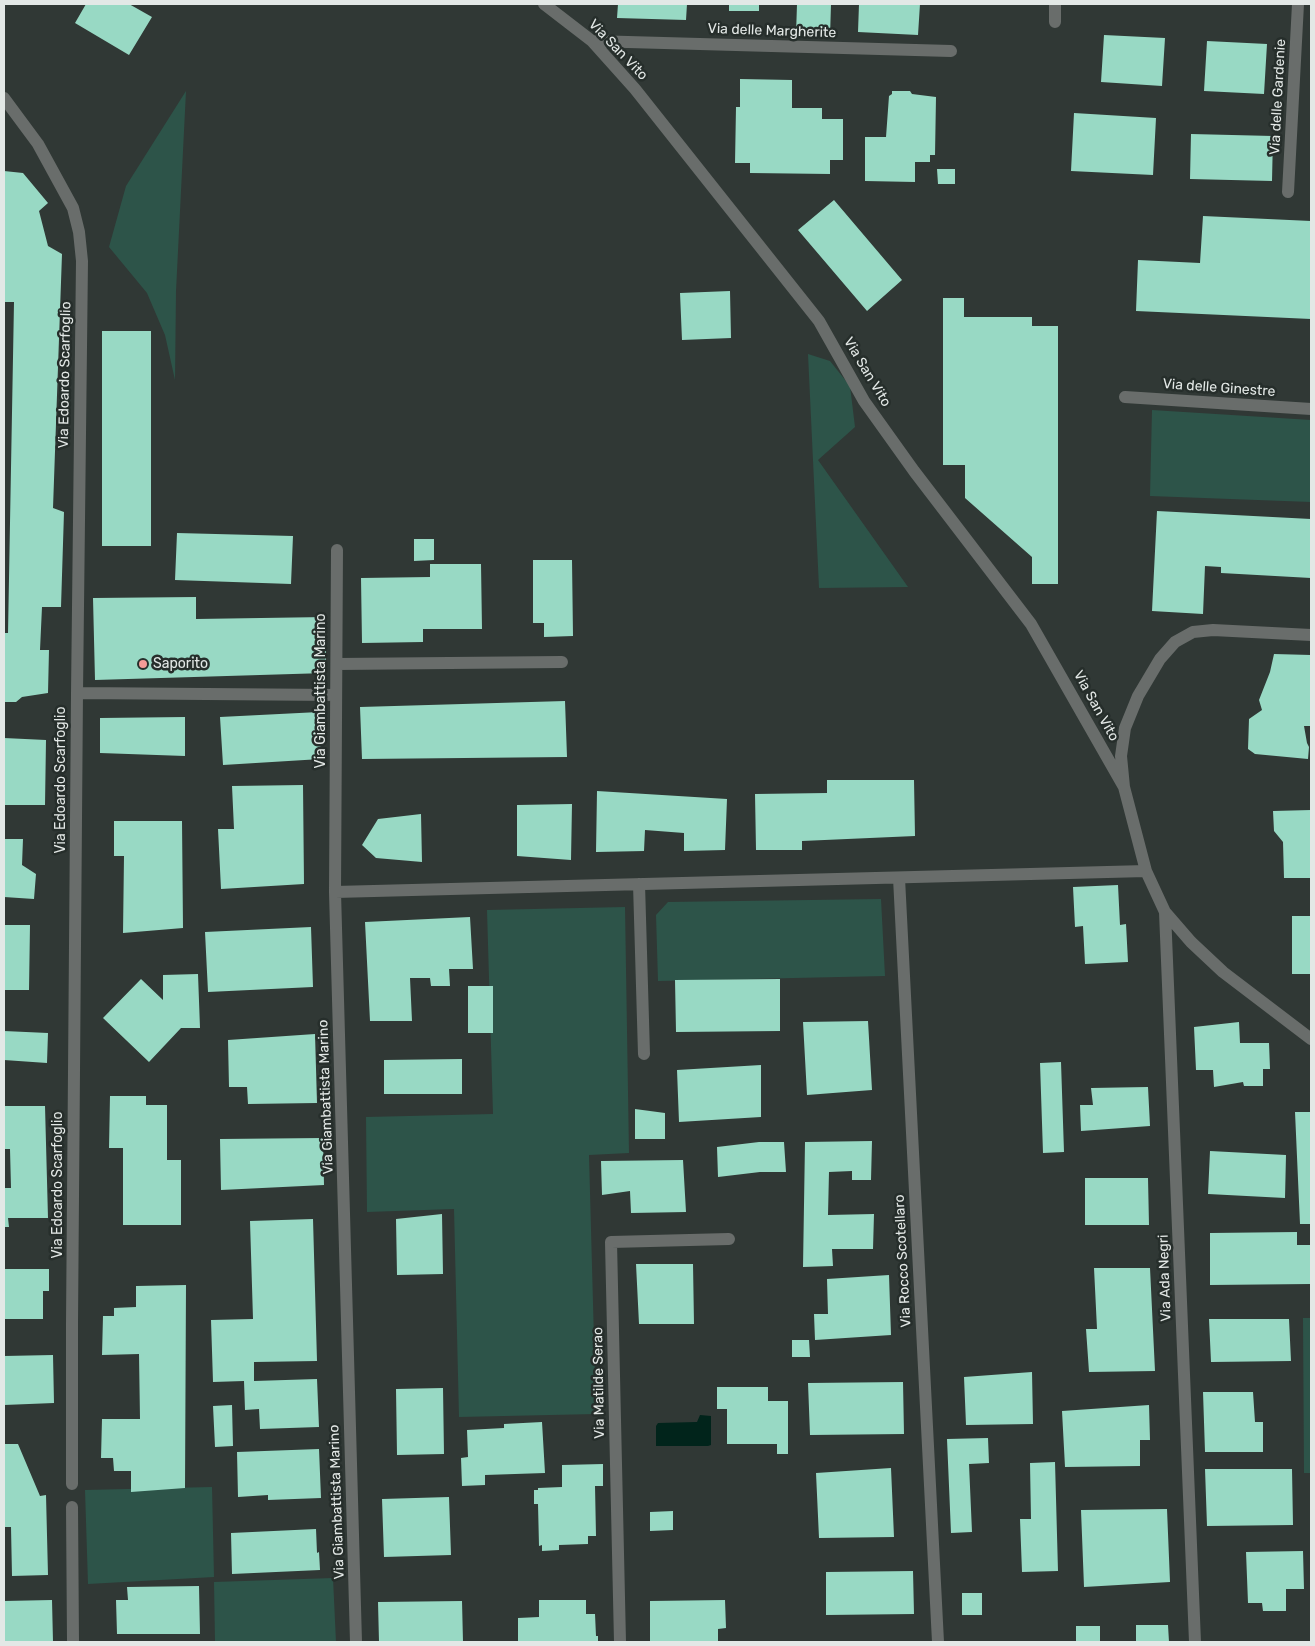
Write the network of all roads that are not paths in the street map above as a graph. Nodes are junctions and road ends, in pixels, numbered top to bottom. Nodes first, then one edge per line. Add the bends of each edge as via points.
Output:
1 (544, 4) edge
2 (1055, 4) edge
3 (1298, 4) edge
4 (1055, 22) dead end
5 (592, 41) junction
6 (951, 51) dead end
7 (4, 98) edge
8 (1288, 192) dead end
9 (1126, 397) dead end
10 (1311, 409) edge
11 (337, 550) dead end
12 (1311, 635) edge
13 (562, 662) dead end
14 (337, 664) junction
15 (77, 693) junction
16 (336, 695) junction
17 (1124, 787) junction
18 (1146, 871) junction
19 (899, 878) junction
20 (639, 884) junction
21 (335, 892) junction
22 (1165, 912) junction
23 (1311, 1039) edge
24 (644, 1054) dead end
25 (729, 1239) dead end
26 (72, 1484) dead end
27 (72, 1507) dead end
28 (72, 1642) edge
29 (356, 1642) edge
30 (620, 1642) edge
31 (938, 1642) edge
32 (1195, 1642) edge

1 - 5 street, Via San Vito
2 - 4 street
3 - 8 street, Via delle Gardenie
5 - 6 street, Via delle Margherite
5 - 17 street, Via San Vito via 635,88 819,321 864,401 1031,624
7 - 15 street, Via Edoardo Scarfoglio via 38,144 73,208 80,232
9 - 10 street, Via delle Ginestre
11 - 14 street, Via Giambattista Marino
12 - 17 street, Via San Vito via 1214,630 1193,632 1176,642 1160,659 1138,696 1125,728 1121,756
13 - 14 street
14 - 16 street, Via Giambattista Marino
15 - 16 street
15 - 26 street, Via Edoardo Scarfoglio
16 - 21 street, Via Giambattista Marino
17 - 18 street, Via San Vito
18 - 19 street
18 - 22 street, Via San Vito
19 - 20 street
19 - 31 street, Via Rocco Scotellaro
20 - 21 street
20 - 24 street
21 - 29 street, Via Giambattista Marino
22 - 23 street, Via San Vito via 1222,972
22 - 32 street, Via Ada Negri
25 - 30 street, Via Matilde Serao via 611,1242
27 - 28 street

